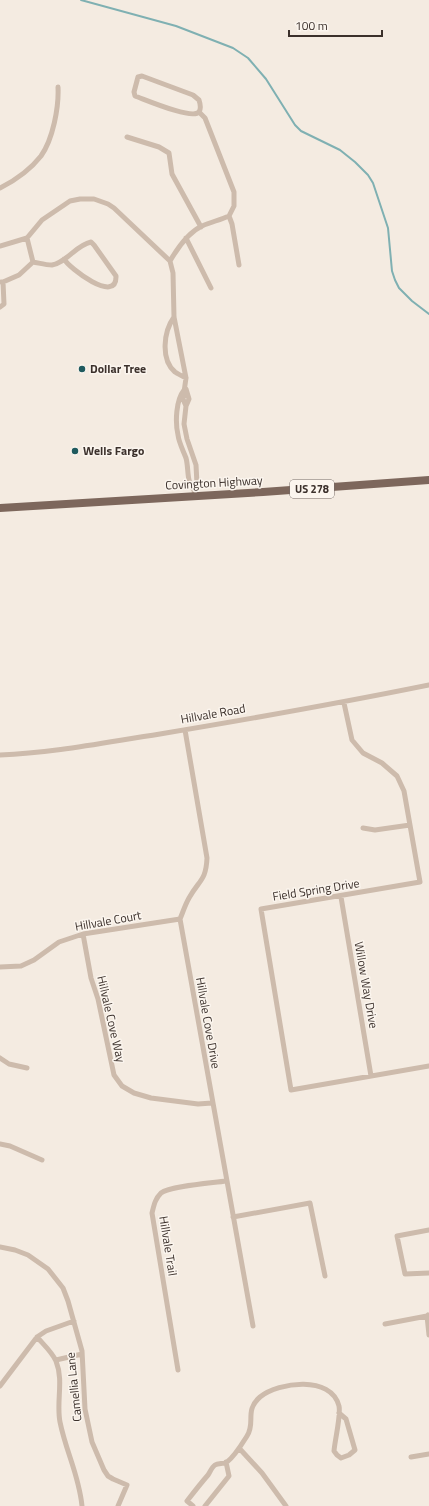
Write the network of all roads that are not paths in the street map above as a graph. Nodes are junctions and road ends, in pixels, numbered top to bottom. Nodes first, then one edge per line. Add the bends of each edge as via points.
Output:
1 (58, 87) dead end
2 (199, 112) junction
3 (127, 137) dead end
4 (0, 188) edge
5 (229, 216) junction
6 (201, 226) junction
7 (27, 238) junction
8 (186, 238) junction
9 (0, 246) edge
10 (64, 259) junction
11 (170, 261) junction
12 (33, 262) junction
13 (239, 265) dead end
14 (2, 282) edge
15 (211, 288) dead end
16 (0, 307) edge
17 (174, 317) junction
18 (186, 378) junction
19 (185, 388) junction
20 (185, 409) junction
21 (178, 410) junction
22 (429, 480) edge
23 (195, 493) junction
24 (0, 508) edge
25 (429, 685) edge
26 (344, 703) junction
27 (185, 730) junction
28 (0, 755) edge
29 (410, 825) junction
30 (363, 828) dead end
31 (341, 897) junction
32 (180, 919) junction
33 (83, 934) junction
34 (0, 967) edge
35 (0, 1058) edge
36 (429, 1066) edge
37 (26, 1068) dead end
38 (372, 1076) junction
39 (212, 1103) junction
40 (0, 1144) edge
41 (42, 1160) dead end
42 (226, 1181) junction
43 (233, 1217) junction
44 (429, 1230) edge
45 (0, 1247) edge
46 (429, 1273) edge
47 (325, 1276) dead end
48 (428, 1315) edge
49 (74, 1321) junction
50 (386, 1324) dead end
51 (253, 1326) dead end
52 (429, 1335) edge
53 (37, 1337) junction
54 (82, 1354) junction
55 (56, 1360) junction
56 (178, 1370) dead end
57 (0, 1386) edge
58 (340, 1413) junction
59 (239, 1448) junction
60 (429, 1454) edge
61 (411, 1457) dead end
62 (226, 1462) junction
63 (82, 1506) edge
64 (118, 1506) edge
65 (193, 1506) edge
66 (205, 1506) edge
67 (286, 1506) edge

1 - 4 street via 52,133 42,155 14,181
2 - 2 street via 199,100 193,95 146,77 138,77 135,96 180,112
2 - 5 street via 205,118 234,192 234,206
3 - 6 street via 159,147 169,153 172,174
5 - 6 street
5 - 13 street
6 - 8 street
7 - 9 street
7 - 11 street via 42,220 70,201 94,199 114,208
7 - 12 street
8 - 11 street
8 - 15 street
10 - 10 street via 84,243 91,242 116,276 116,281 114,285 102,288 74,270
10 - 12 street via 52,265
11 - 17 street via 173,272
12 - 14 street via 19,275
14 - 16 street via 4,304
17 - 18 street
17 - 18 street via 167,331 166,356 175,372
18 - 19 street
19 - 20 street via 189,399
19 - 21 street via 179,398
20 - 21 street
20 - 23 street via 185,430 196,465 198,484
21 - 23 street via 177,434 186,458 189,484
22 - 23 main road, Covington Highway / US 278 via 263,492
23 - 24 main road, Covington Highway / US 278
25 - 26 street, Hillvale Road
26 - 27 street, Hillvale Road
26 - 29 street, Field Spring Drive via 352,740 363,753 382,763 397,776 404,791
27 - 28 street, Hillvale Road via 35,753
27 - 32 street via 207,858 202,880 189,898
29 - 30 street via 375,830
29 - 31 street, Field Spring Drive via 420,882
31 - 38 street, Willow Way Drive
31 - 38 street, Field Spring Drive via 261,909 288,1074 291,1090
32 - 33 street, Hillvale Court
32 - 39 street, Hillvale Cove Drive
33 - 34 street, Hillvale Court via 59,942 21,966
33 - 39 street, Hillvale Cove Way via 114,1074 122,1086 151,1098 198,1104
35 - 37 street via 9,1064
36 - 38 street, Field Spring Drive
39 - 42 street, Hillvale Cove Drive
40 - 41 street
42 - 43 street, Hillvale Cove Drive
42 - 56 street, Hillvale Trail via 162,1192 154,1201 152,1213
43 - 47 street via 310,1203
43 - 51 street, Hillvale Cove Drive
44 - 46 street via 396,1236 405,1274
45 - 49 street, Camellia Lane via 28,1255 48,1269 63,1288
48 - 50 street
48 - 52 street
49 - 53 street via 59,1325
49 - 54 street, Camellia Lane
53 - 55 street, Camellia Lane
53 - 57 street
54 - 55 street
54 - 64 street, Camellia Lane via 85,1409 92,1442 108,1476 127,1485
55 - 63 street, Camellia Lane via 59,1373 60,1422 79,1482
58 - 58 street via 334,1451 341,1458 355,1450 346,1419
58 - 59 street via 339,1405 329,1390 310,1384 283,1386 261,1396 253,1405 250,1416 251,1430
59 - 62 street
59 - 67 street via 262,1473
60 - 61 street
62 - 65 street via 216,1465 187,1501
62 - 66 street via 229,1476

